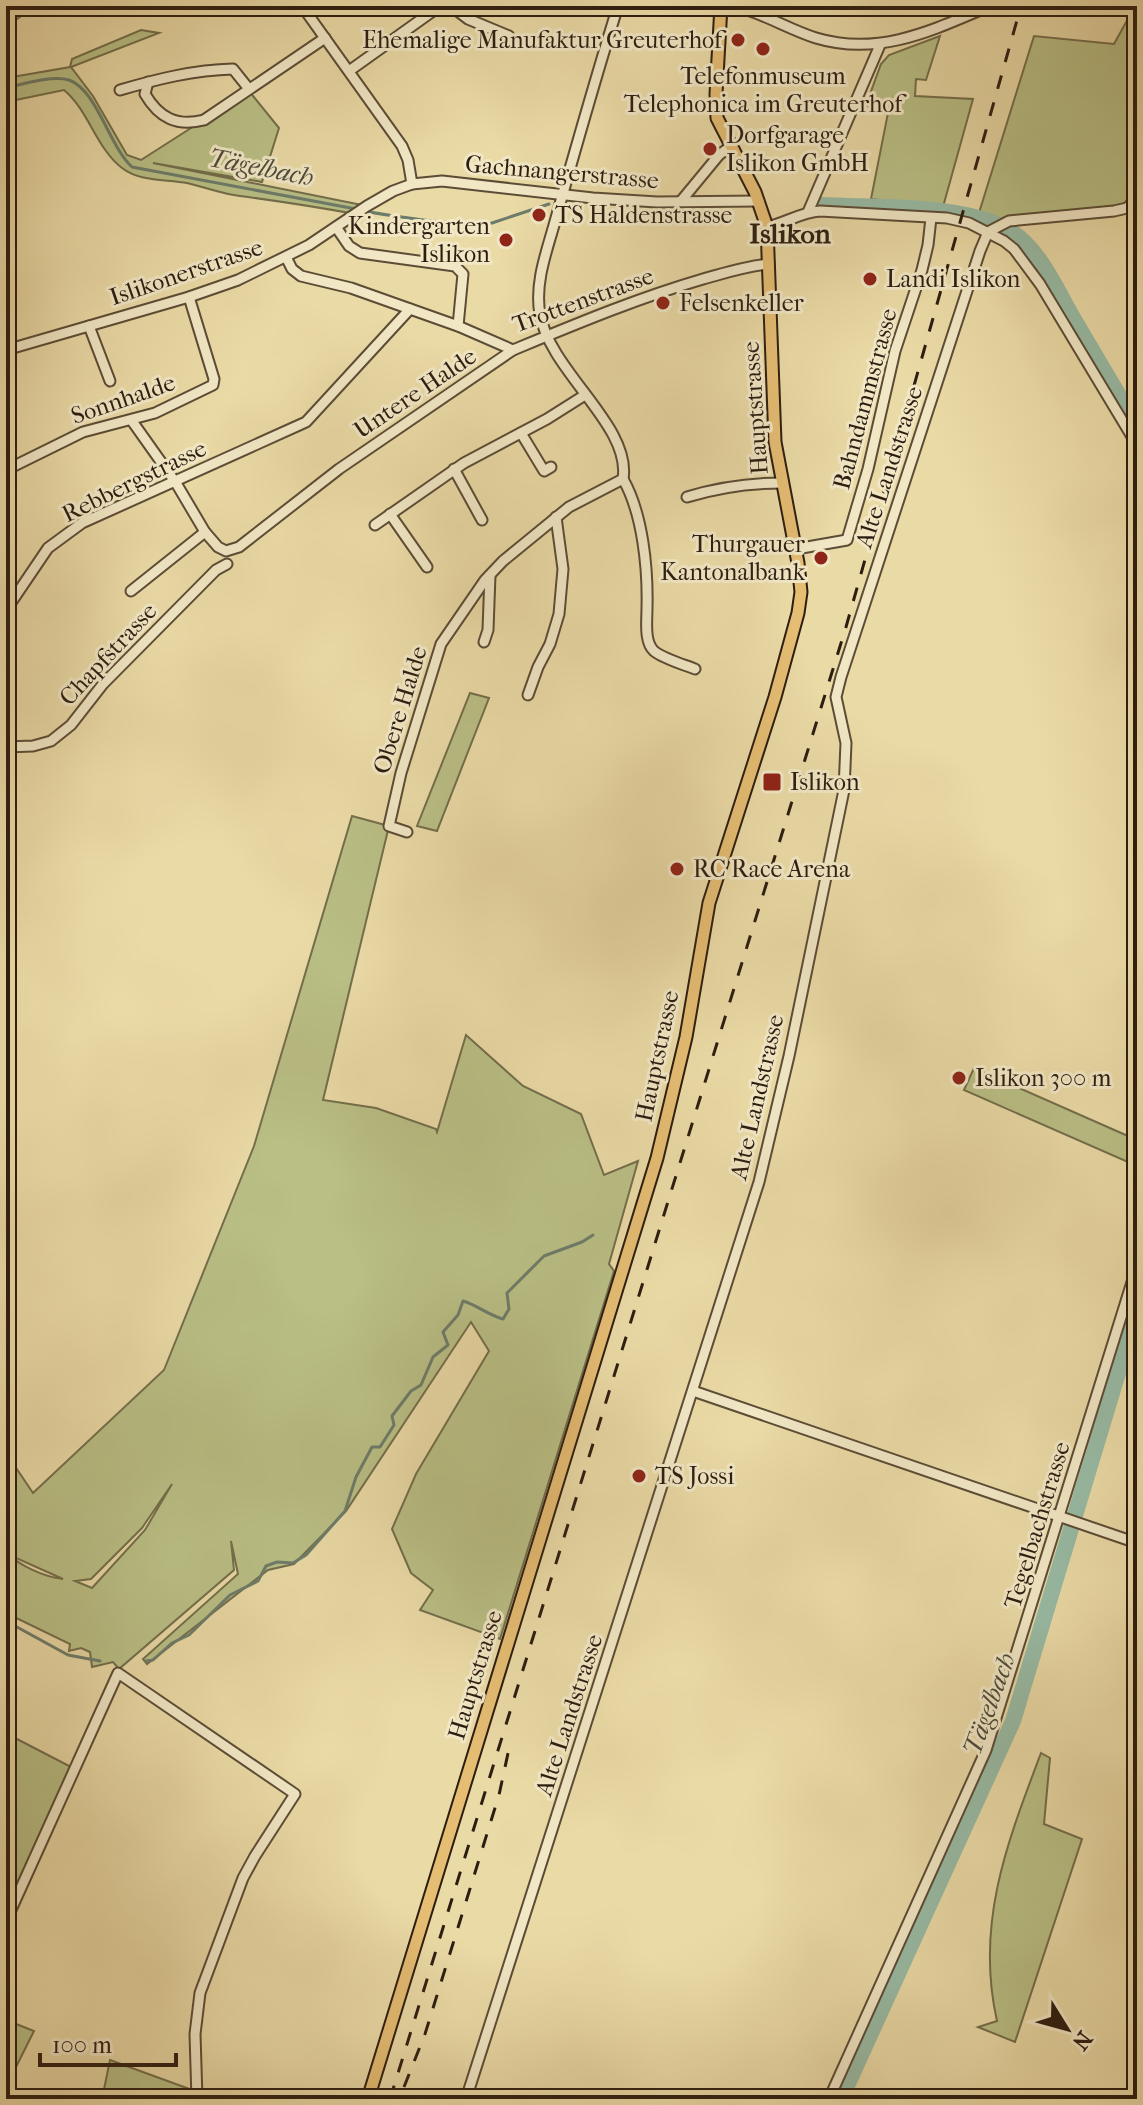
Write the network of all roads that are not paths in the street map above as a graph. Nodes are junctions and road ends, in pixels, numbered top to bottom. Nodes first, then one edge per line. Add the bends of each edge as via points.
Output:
1 (302, 6) edge
2 (440, 6) edge
3 (451, 6) edge
4 (618, 6) edge
5 (721, 6) edge
6 (734, 6) edge
7 (770, 6) edge
8 (990, 6) edge
9 (764, 16) junction
10 (509, 36) dead end
11 (325, 38) junction
12 (880, 45) junction
13 (349, 71) junction
14 (148, 82) junction
15 (249, 89) junction
16 (120, 90) dead end
17 (731, 146) junction
18 (412, 184) junction
19 (562, 194) junction
20 (1137, 198) edge
21 (681, 201) junction
22 (759, 201) junction
23 (367, 206) joint
24 (808, 212) junction
25 (931, 218) junction
26 (336, 227) junction
27 (767, 227) junction
28 (995, 228) junction
29 (286, 257) junction
30 (769, 264) junction
31 (189, 297) junction
32 (410, 309) junction
33 (89, 326) junction
34 (458, 326) junction
35 (545, 337) junction
36 (6, 350) edge
37 (513, 350) junction
38 (110, 381) dead end
39 (585, 395) junction
40 (132, 421) junction
41 (521, 433) junction
42 (1137, 445) edge
43 (551, 467) dead end
44 (454, 469) junction
45 (6, 470) edge
46 (623, 479) junction
47 (176, 483) junction
48 (782, 483) junction
49 (687, 497) dead end
50 (390, 514) junction
51 (556, 517) junction
52 (482, 520) dead end
53 (375, 525) dead end
54 (205, 532) junction
55 (796, 549) junction
56 (227, 564) dead end
57 (427, 567) dead end
58 (490, 575) junction
59 (131, 591) dead end
60 (6, 610) edge
61 (484, 642) dead end
62 (695, 669) dead end
63 (528, 695) dead end
64 (6, 747) edge
65 (407, 832) dead end
66 (1137, 1266) edge
67 (693, 1391) junction
68 (1064, 1518) junction
69 (1137, 1543) edge
70 (6, 1921) edge
71 (197, 2099) edge
72 (368, 2099) edge
73 (466, 2099) edge
74 (829, 2099) edge

1 - 11 street
2 - 13 street
3 - 10 street
4 - 19 street
5 - 17 main road, Hauptstrasse via 716,106
6 - 9 street
7 - 9 street
8 - 12 street via 913,38
9 - 12 street via 826,40
11 - 13 street
11 - 15 street
12 - 24 street
13 - 18 street via 402,146
14 - 15 street via 233,69
14 - 15 street via 145,94 153,109 190,124
14 - 16 street
17 - 21 street
17 - 22 main road, Hauptstrasse
18 - 19 street, Gachnangerstrasse via 442,181
18 - 23 street, Gachnangerstrasse
19 - 21 street, Gachnangerstrasse
19 - 35 street via 538,284
20 - 28 street via 1127,208
21 - 22 street, Gachnangerstrasse
22 - 27 main road, Hauptstrasse
23 - 26 street, Islikonerstrasse
24 - 25 street
24 - 27 street
25 - 28 street
25 - 55 street, Bahndammstrasse via 922,270 895,351 847,540
26 - 29 street, Islikonerstrasse
26 - 34 street via 360,253 455,266 463,274
27 - 30 main road, Hauptstrasse
28 - 42 street via 1030,268
28 - 67 street, Alte Landstrasse via 841,677 837,707 846,749 837,828 759,1182
29 - 31 street, Islikonerstrasse
29 - 32 street, Trottenstrasse via 301,276
30 - 35 street, Trottenstrasse via 690,283
30 - 48 main road, Hauptstrasse via 773,416
31 - 33 street, Islikonerstrasse
31 - 40 street, Sonnhalde via 213,385
32 - 34 street, Trottenstrasse
32 - 47 street, Rebbergstrasse via 306,422
33 - 36 street, Islikonerstrasse
33 - 38 street
34 - 37 street, Trottenstrasse
35 - 37 street, Trottenstrasse
35 - 39 street
37 - 54 street, Untere Halde via 339,469 239,547 226,551
39 - 41 street
39 - 46 street via 622,452
40 - 45 street, Sonnhalde via 83,432
40 - 47 street
41 - 43 street via 544,471
41 - 44 street
44 - 50 street
44 - 52 street
46 - 51 street, Obere Halde
46 - 62 street via 648,581 650,645
47 - 54 street
47 - 60 street, Rebbergstrasse via 82,523 48,548
48 - 49 street via 726,485
48 - 55 main road, Hauptstrasse
50 - 53 street
50 - 57 street
51 - 58 street, Obere Halde
51 - 63 street via 563,569 559,614
54 - 59 street
55 - 72 main road, Hauptstrasse via 798,613 709,903 658,1156
56 - 64 street, Chapfstrasse via 123,663 71,725 51,741
58 - 61 street
58 - 65 street, Obere Halde via 441,644 423,697 389,826
66 - 68 street, Tegelbachstrasse
67 - 68 street
67 - 73 street, Alte Landstrasse
68 - 69 street
68 - 74 street, Tegelbachstrasse via 980,1765
70 - 71 street via 118,1673 295,1794 243,1878 200,1993

